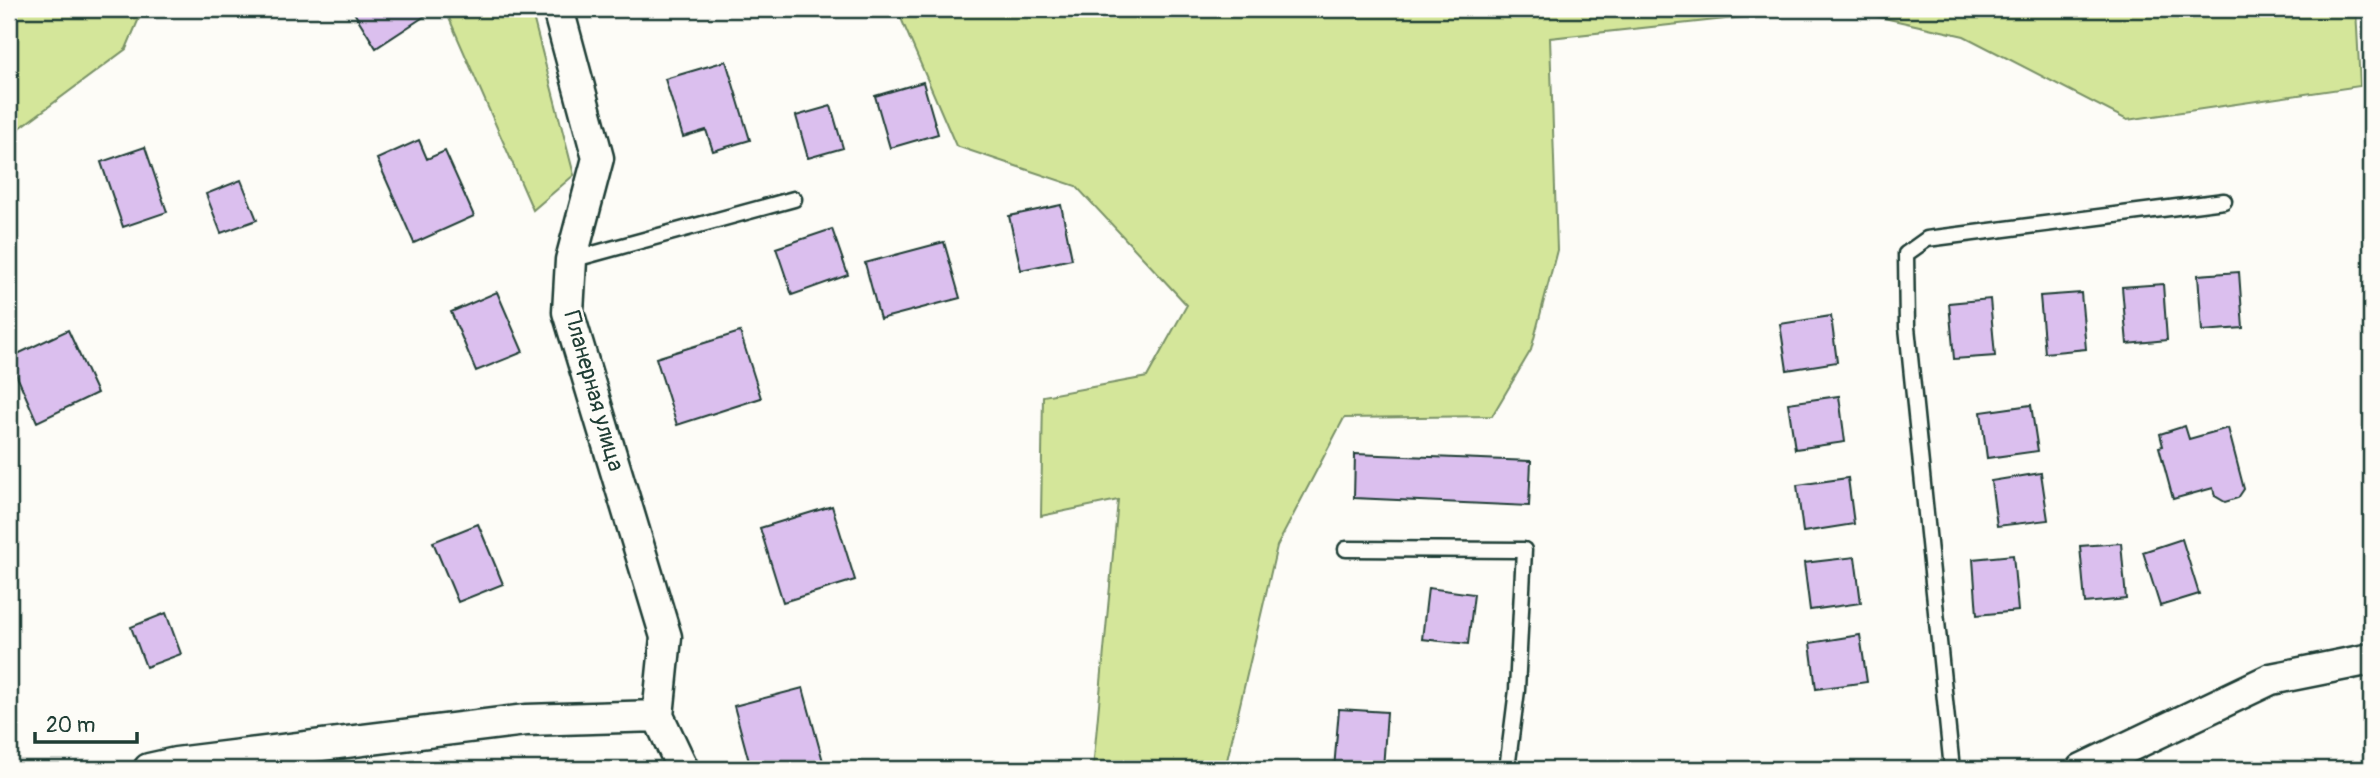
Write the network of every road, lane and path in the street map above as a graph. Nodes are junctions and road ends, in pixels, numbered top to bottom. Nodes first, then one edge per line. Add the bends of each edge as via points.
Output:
1 (558, 9) edge
2 (794, 199) dead end
3 (2224, 201) dead end
4 (571, 260) junction
5 (1346, 549) dead end
6 (2371, 659) edge
7 (658, 716) junction
8 (149, 769) edge
9 (683, 769) edge
10 (1507, 769) edge
11 (1952, 769) edge
12 (2082, 769) edge

1 - 4 street, Планерная улица via 598,158
2 - 4 lane
3 - 11 lane via 1927,240 1906,254 1907,327
4 - 7 street, Планерная улица via 568,313 666,637
5 - 10 lane via 1524,550 1517,690
6 - 12 street via 2271,679
7 - 8 street via 526,720
7 - 9 street

